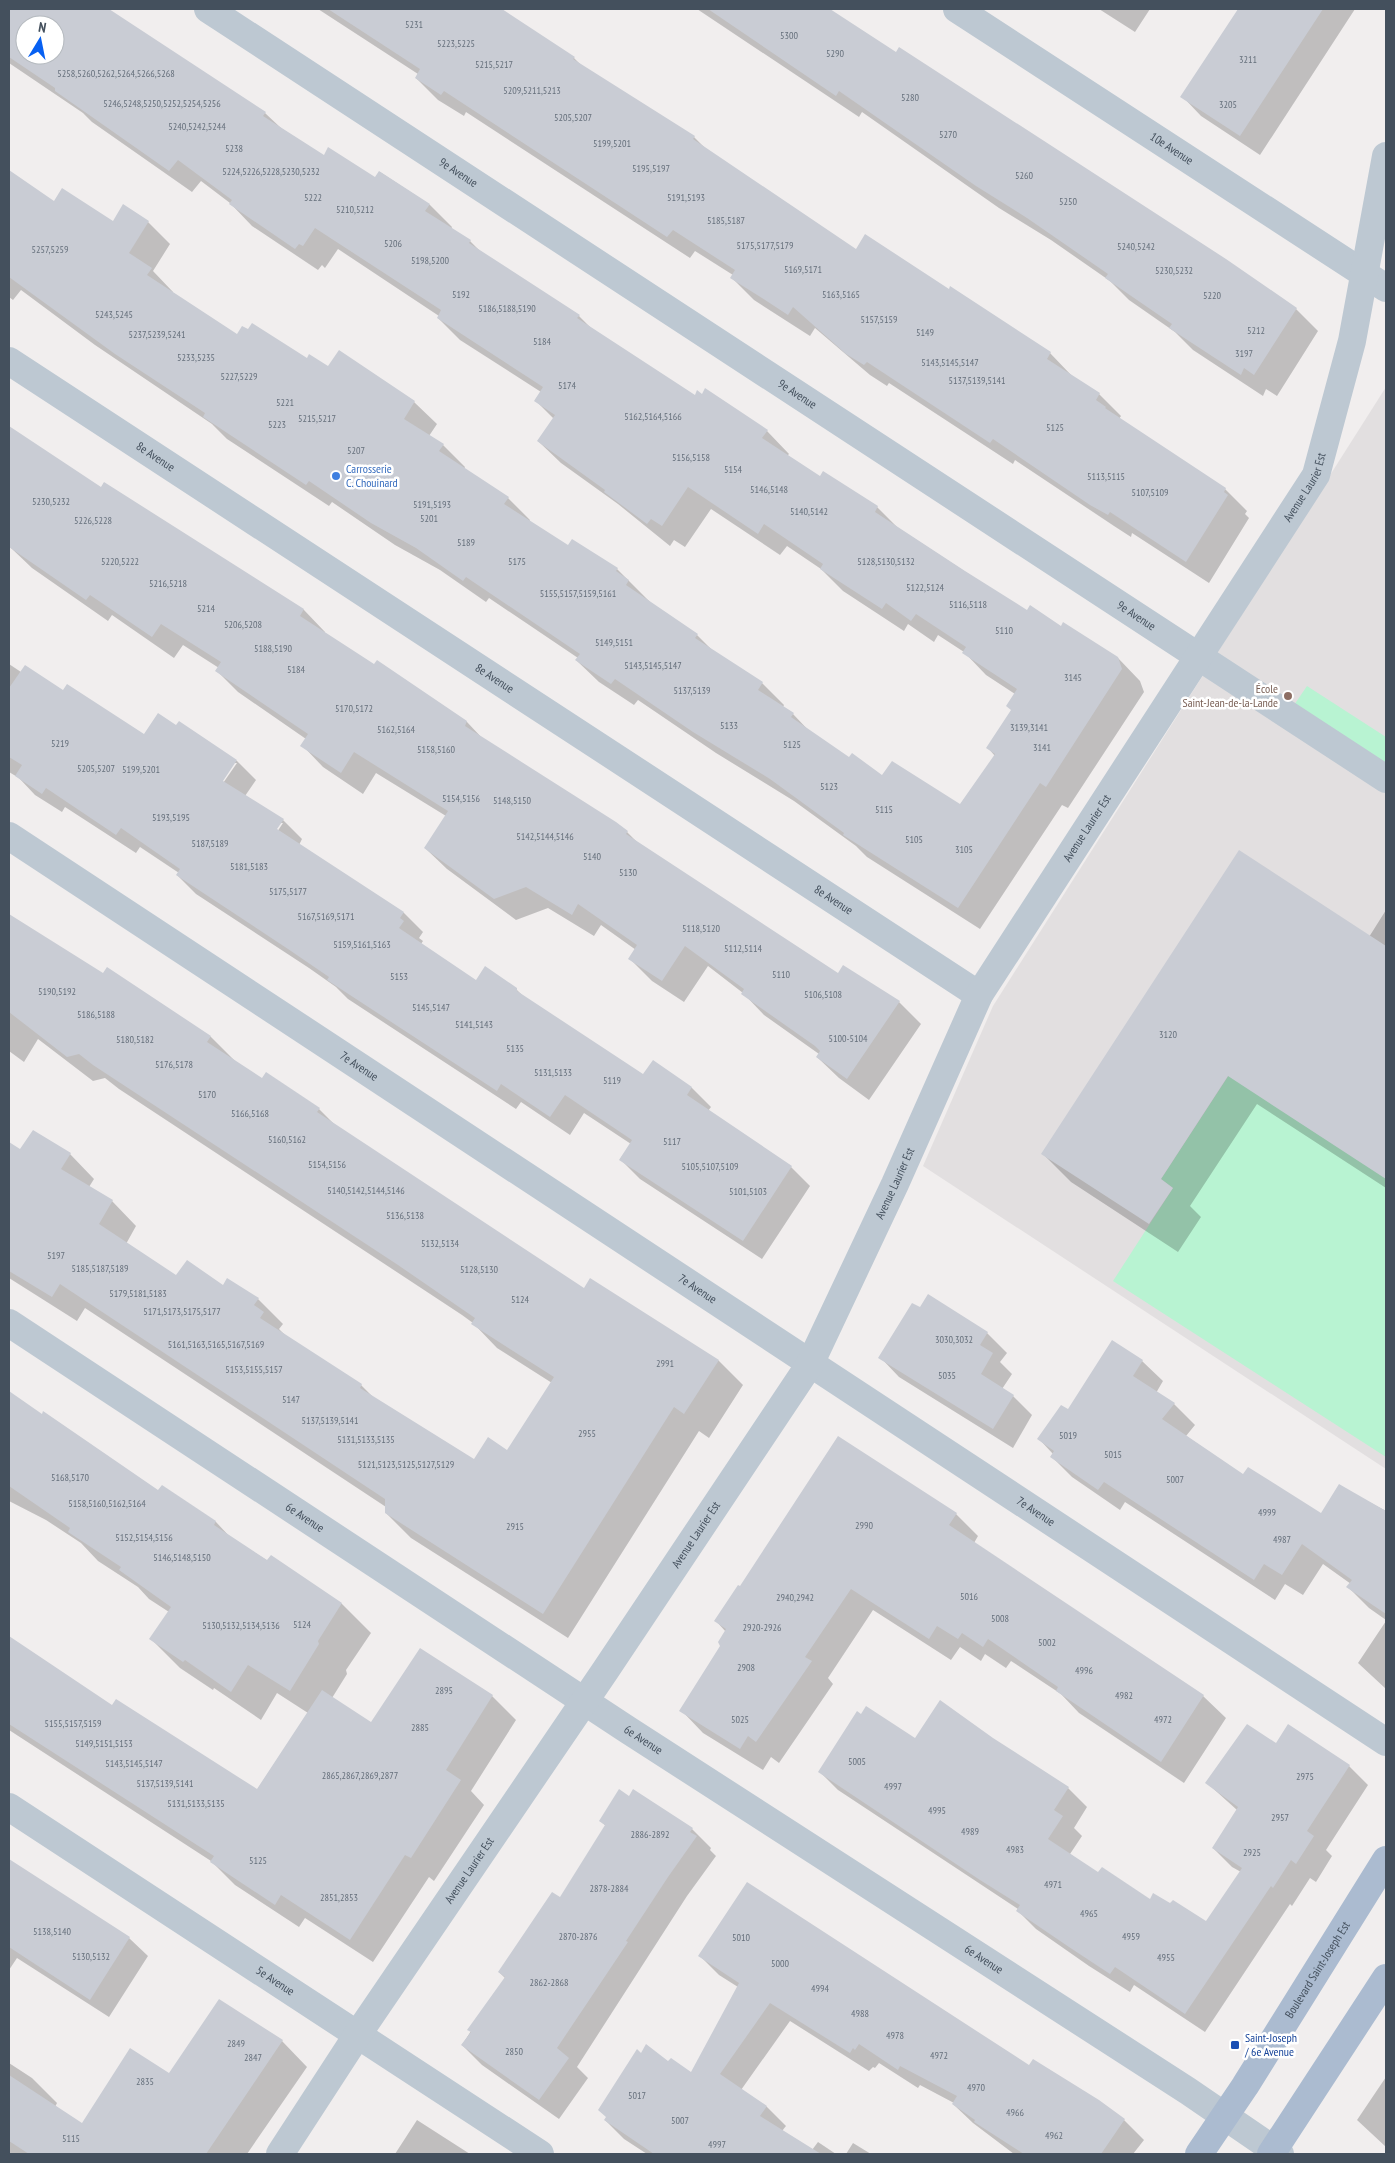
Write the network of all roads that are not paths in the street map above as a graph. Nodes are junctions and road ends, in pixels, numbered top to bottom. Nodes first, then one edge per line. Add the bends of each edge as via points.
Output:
1 (208, 9) edge
2 (957, 9) edge
3 (1386, 156) edge
4 (1375, 281) edge
5 (9, 361) edge
6 (1198, 656) junction
7 (1386, 779) edge
8 (9, 836) edge
9 (979, 995) junction
10 (9, 1323) edge
11 (810, 1364) junction
12 (584, 1701) junction
13 (1386, 1742) edge
14 (9, 1807) edge
15 (1386, 1860) edge
16 (1386, 1978) edge
17 (358, 2034) junction
18 (1225, 2117) junction
19 (1275, 2153) edge
20 (280, 2154) edge
21 (540, 2154) edge
22 (1199, 2154) edge

1 - 6 street, 9e Avenue
2 - 4 street, 10e Avenue
3 - 4 street, Avenue Laurier Est
4 - 6 street, Avenue Laurier Est via 1352,341 1316,475
5 - 9 street, 8e Avenue
6 - 7 street, 9e Avenue
6 - 9 street, Avenue Laurier Est
8 - 11 street, 7e Avenue
9 - 11 street, Avenue Laurier Est
10 - 12 street, 6e Avenue
11 - 12 street, Avenue Laurier Est
11 - 13 street, 7e Avenue
12 - 17 street, Avenue Laurier Est
12 - 18 street, 6e Avenue
14 - 17 street, 5e Avenue
15 - 18 main road, Boulevard Saint-Joseph Est
16 - 19 main road
17 - 20 street, Avenue Laurier Est
17 - 21 street, 5e Avenue
18 - 19 street, 6e Avenue
18 - 22 main road, Boulevard Saint-Joseph Est

